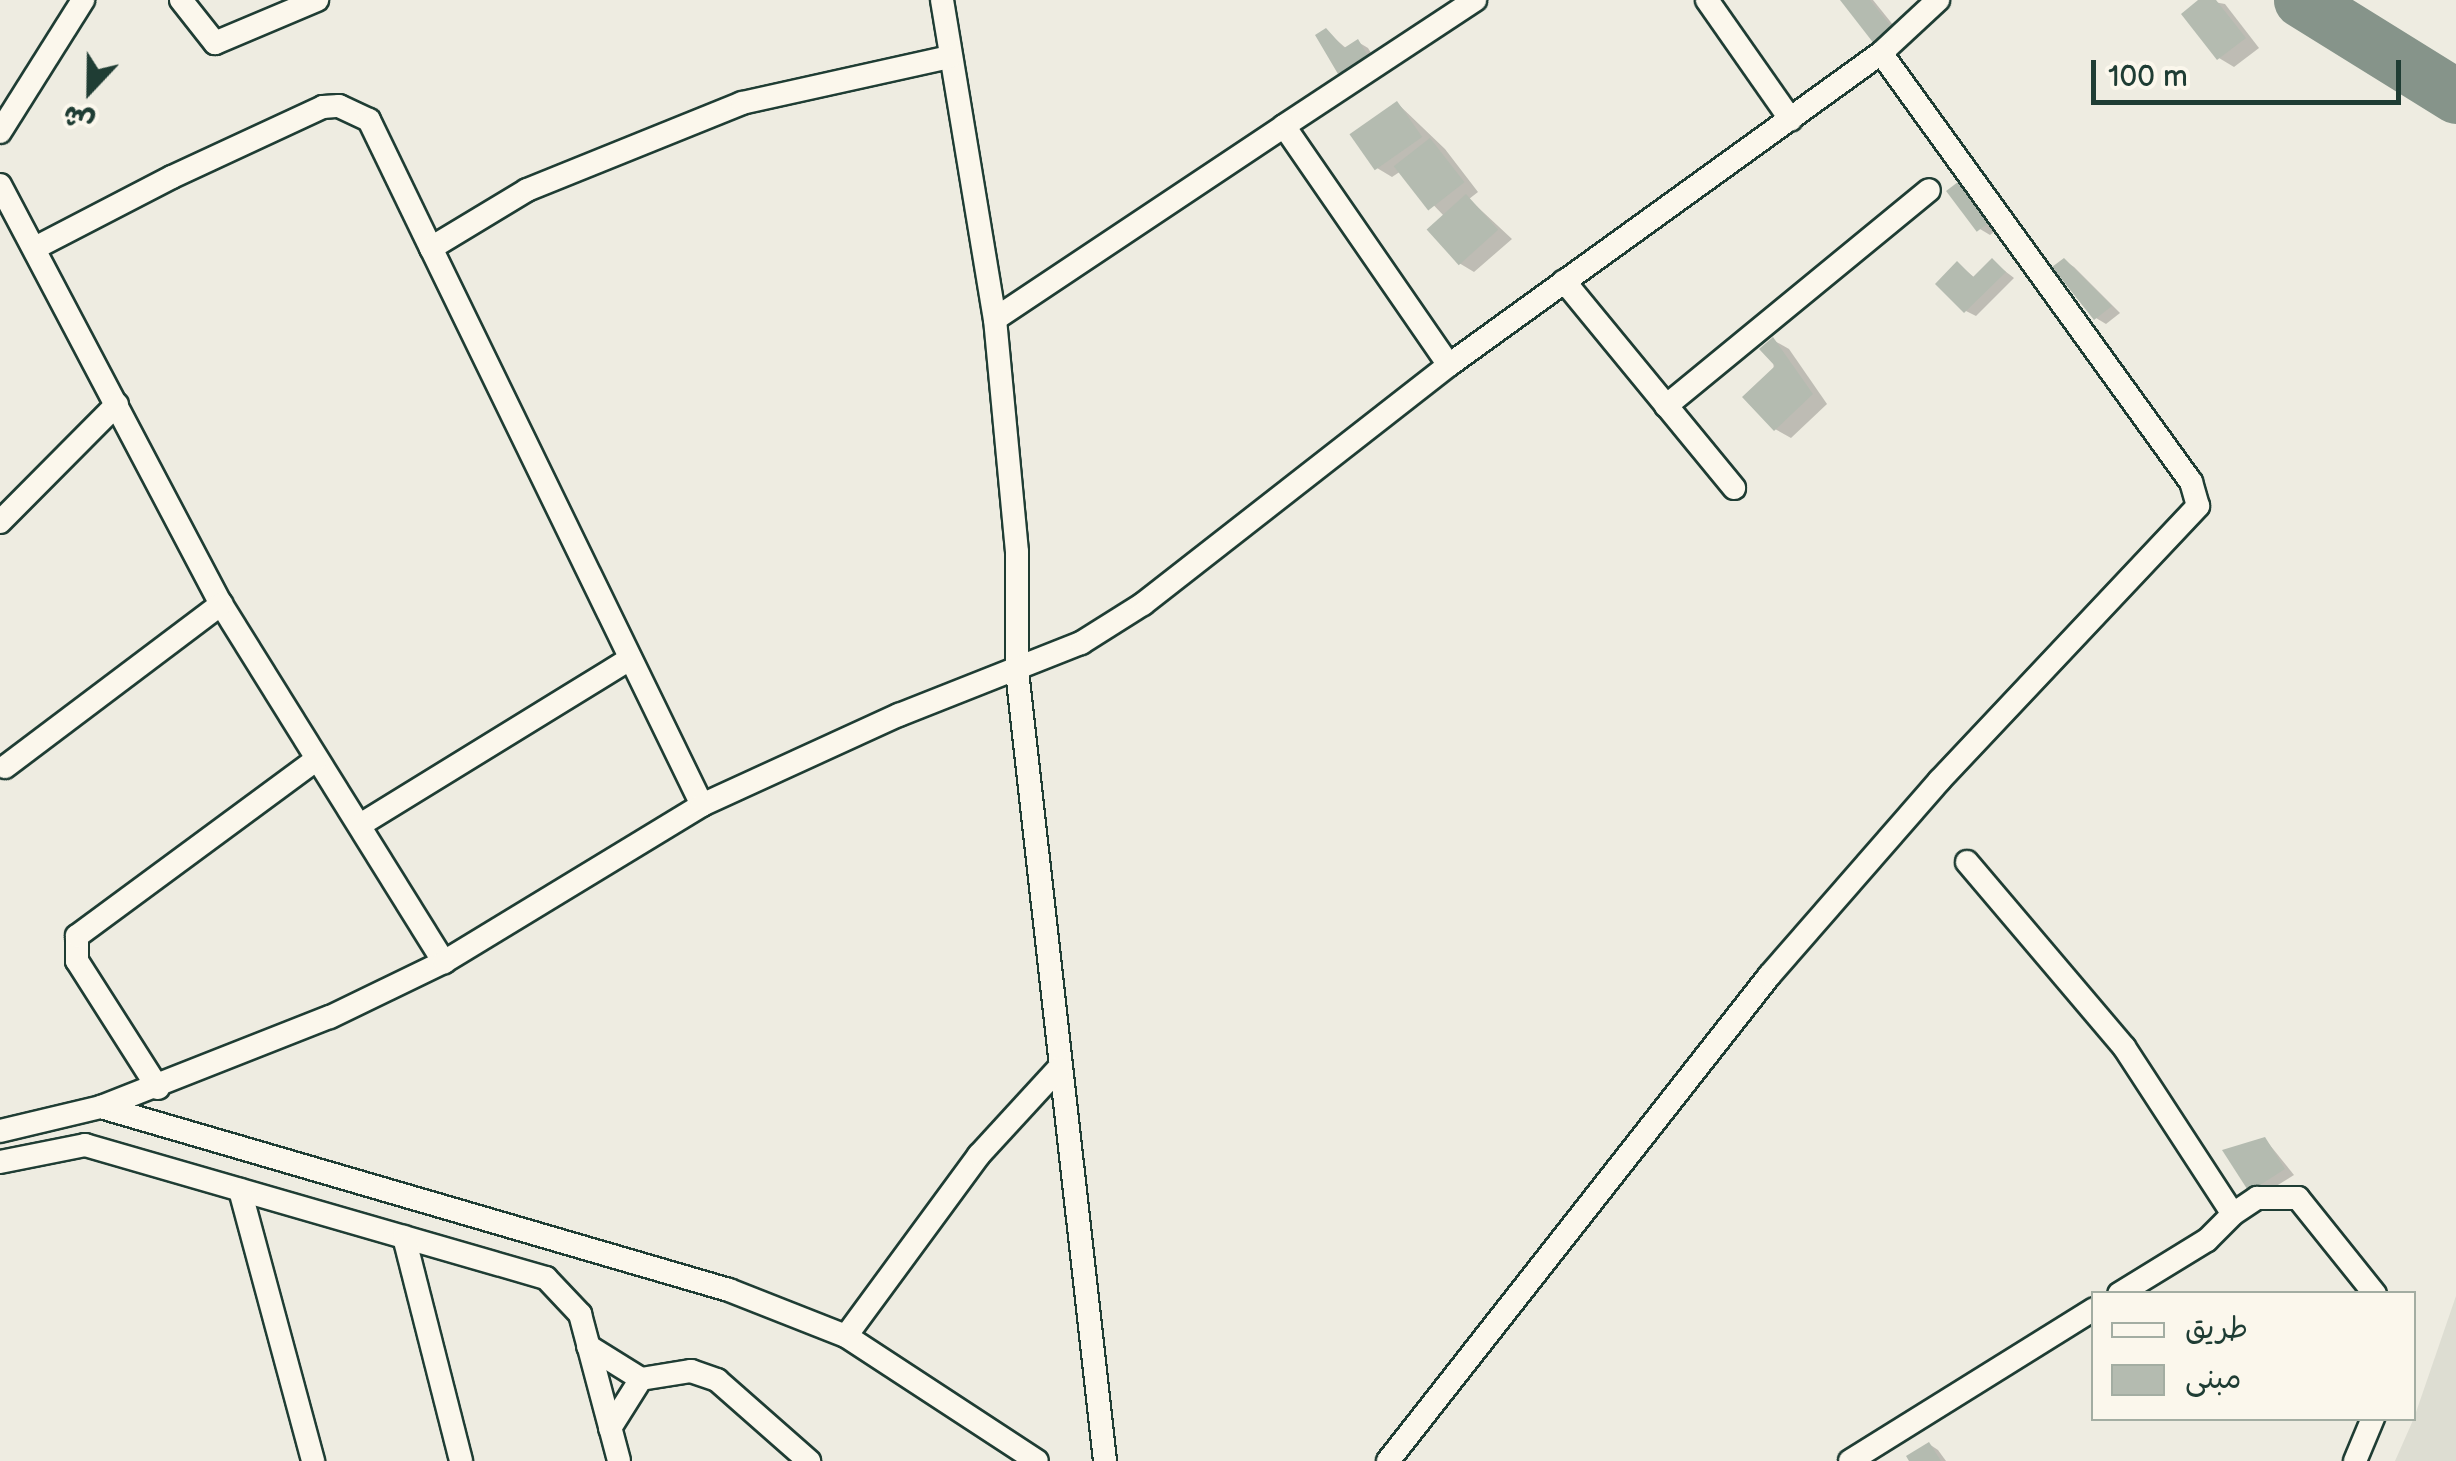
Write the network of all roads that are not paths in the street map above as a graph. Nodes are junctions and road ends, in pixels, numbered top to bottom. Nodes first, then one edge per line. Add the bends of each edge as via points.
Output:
1 (83, 0) edge
2 (181, 0) edge
3 (316, 0) edge
4 (942, 0) edge
5 (1475, 0) edge
6 (1707, 0) edge
7 (1938, 0) edge
8 (1881, 52) junction
9 (950, 57) junction
10 (1791, 120) junction
11 (1284, 126) junction
12 (0, 132) edge
13 (0, 185) edge
14 (1928, 190) dead end
15 (35, 248) junction
16 (431, 248) junction
17 (1564, 281) junction
18 (995, 318) junction
19 (1449, 365) junction
20 (117, 404) junction
21 (1666, 406) junction
22 (1734, 488) dead end
23 (0, 522) edge
24 (220, 604) junction
25 (628, 660) junction
26 (1018, 671) junction
27 (314, 762) junction
28 (5, 767) dead end
29 (702, 805) junction
30 (360, 826) junction
31 (1967, 862) dead end
32 (444, 962) junction
33 (1059, 1068) junction
34 (158, 1088) junction
35 (101, 1107) junction
36 (0, 1131) edge
37 (0, 1162) edge
38 (240, 1190) junction
39 (2233, 1214) junction
40 (404, 1237) junction
41 (2124, 1291) edge
42 (2373, 1291) edge
43 (2091, 1311) edge
44 (846, 1336) junction
45 (588, 1346) junction
46 (641, 1379) junction
47 (2373, 1421) edge
48 (610, 1428) junction
49 (312, 1461) edge
50 (461, 1461) edge
51 (619, 1461) edge
52 (809, 1461) edge
53 (1038, 1461) edge
54 (1105, 1461) edge
55 (1388, 1461) edge
56 (1850, 1461) edge
57 (2355, 1461) edge

1 - 12 street
2 - 3 street via 215,43
4 - 9 street
5 - 11 street
6 - 10 street
7 - 8 street
8 - 10 street
8 - 55 street via 2191,482 2198,506 1939,781 1769,976
9 - 16 street via 862,72 725,109 527,190
9 - 18 street
10 - 17 street
11 - 18 street
11 - 19 street
13 - 15 street
14 - 21 street
15 - 16 street via 172,177 339,106 369,120
15 - 20 street
16 - 25 street
17 - 19 street
17 - 21 street
18 - 26 street via 1017,552
19 - 26 street via 1143,604 1081,644
20 - 23 street
20 - 24 street
21 - 22 street
24 - 27 street
24 - 28 street
25 - 29 street
25 - 30 street
26 - 29 street via 899,716
26 - 33 street
27 - 30 street
27 - 34 street via 77,936 77,961
29 - 32 street
30 - 32 street
31 - 39 street via 2124,1047
32 - 34 street
33 - 44 street via 979,1155
33 - 54 street
34 - 35 street
35 - 36 street
35 - 44 street via 730,1290
37 - 38 street via 85,1145
38 - 40 street
38 - 49 street
39 - 41 street via 2207,1240
39 - 42 street via 2257,1198 2298,1198
40 - 45 street via 546,1278 580,1314
40 - 50 street
43 - 56 street
44 - 53 street
45 - 46 street
45 - 48 street
46 - 48 street
46 - 52 street via 691,1371 717,1380
47 - 57 street
48 - 51 street

